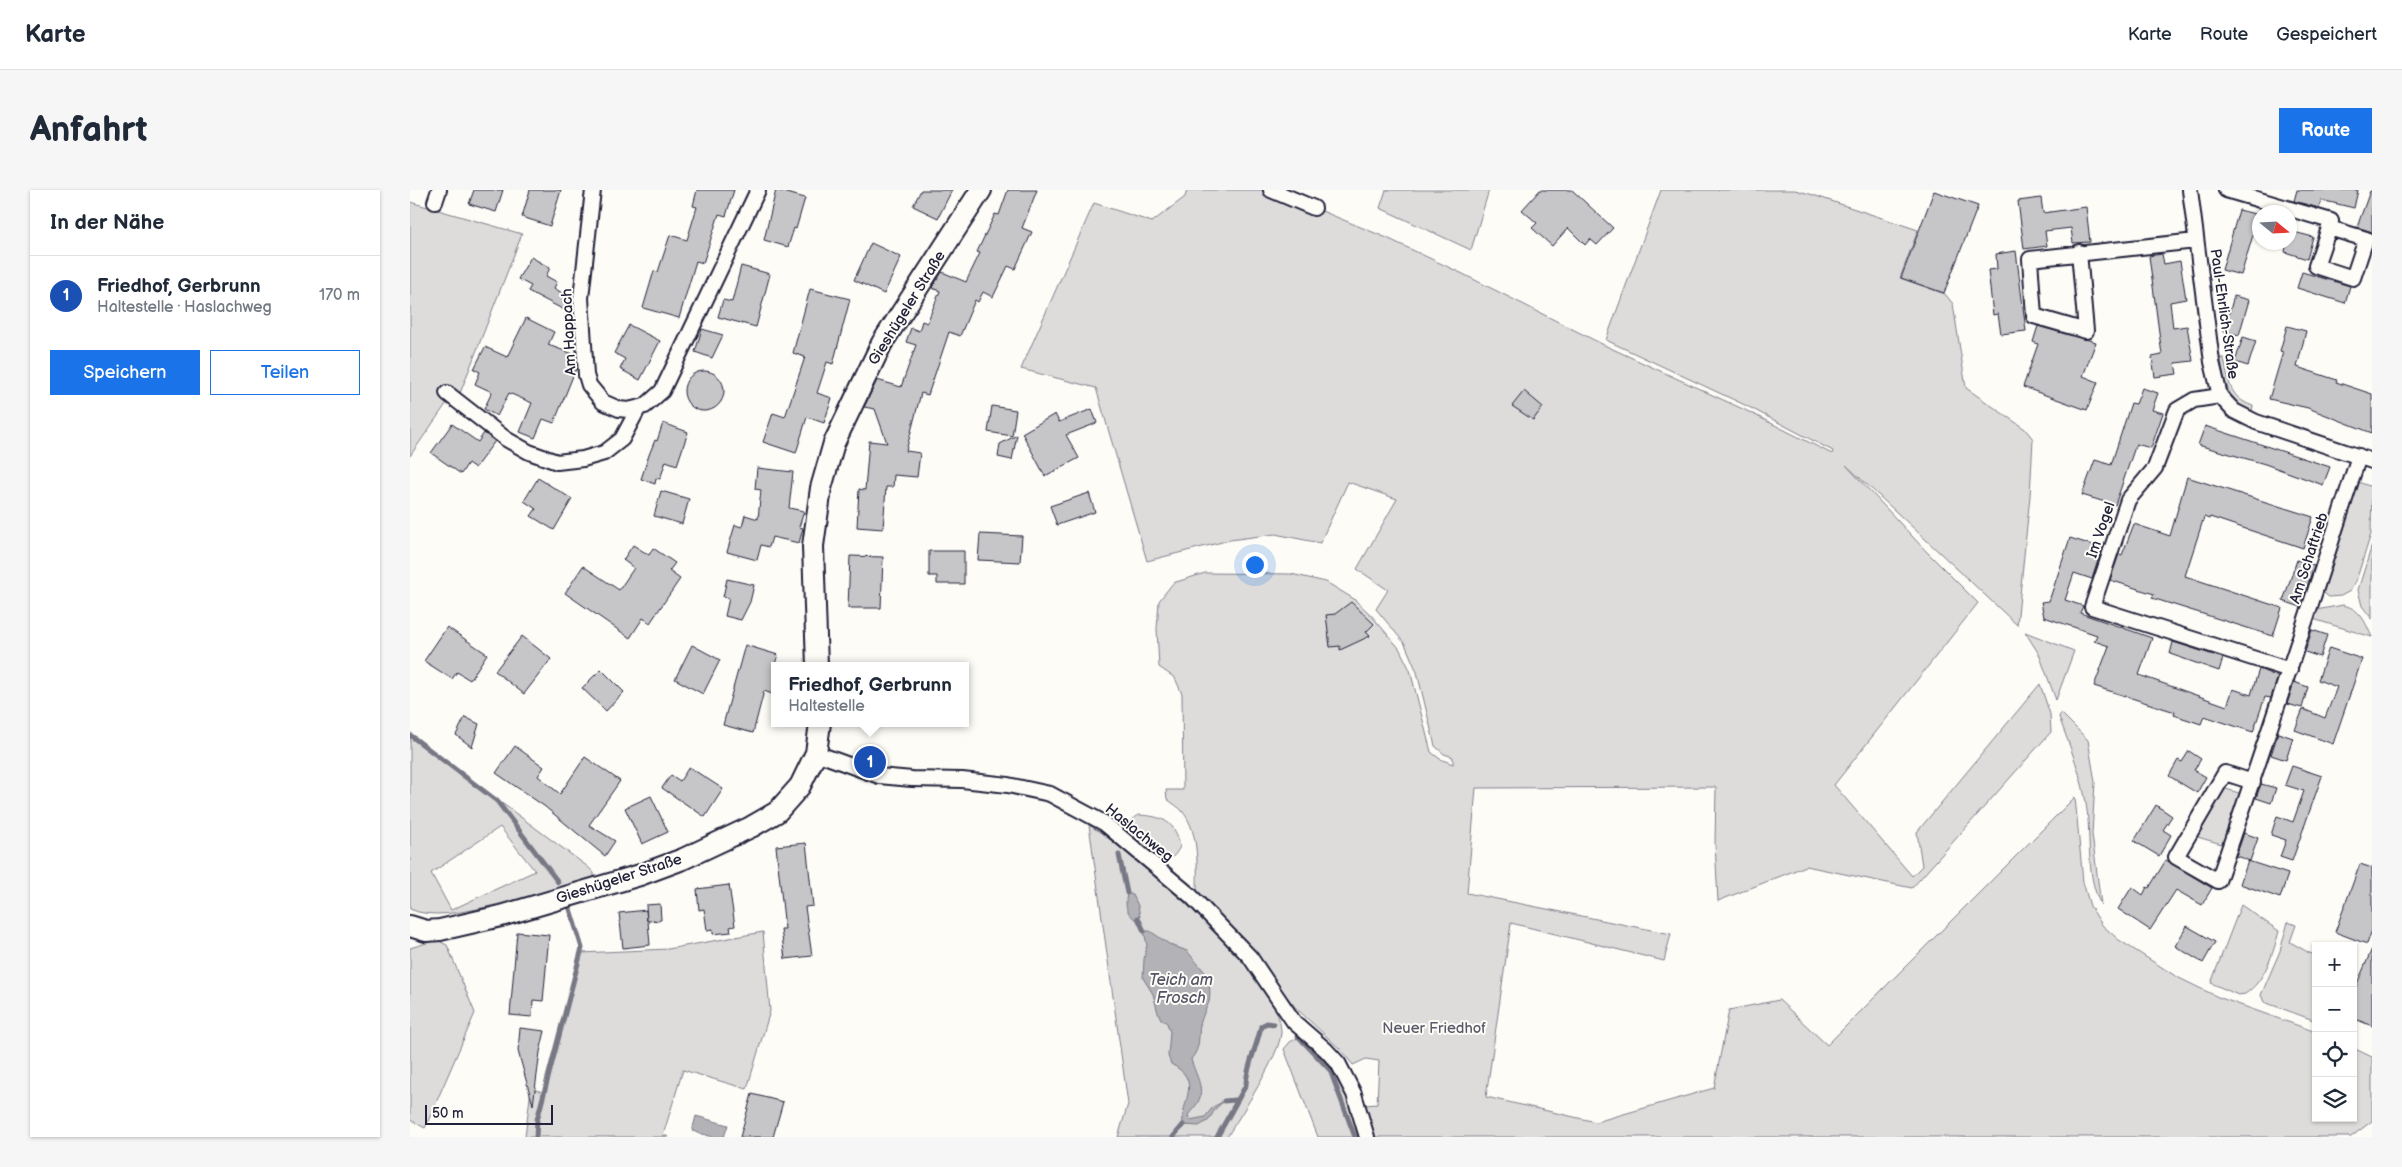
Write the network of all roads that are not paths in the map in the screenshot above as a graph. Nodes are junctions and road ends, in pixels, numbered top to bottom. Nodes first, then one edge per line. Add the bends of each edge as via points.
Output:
1 (593, 190) edge
2 (758, 190) edge
3 (981, 190) edge
4 (1271, 190) edge
5 (2190, 190) edge
6 (2226, 190) edge
7 (1314, 208) dead end
8 (2328, 228) dead end
9 (2196, 240) junction
10 (2079, 252) junction
11 (447, 393) dead end
12 (2220, 396) junction
13 (638, 409) junction
14 (2365, 458) edge
15 (818, 662) edge
16 (2290, 670) junction
17 (819, 727) edge
18 (816, 753) junction
19 (2253, 782) junction
20 (415, 930) edge
21 (1367, 1137) edge

1 - 13 street, Am Happach via 581,298 586,374 594,393 603,402 619,409
2 - 13 street via 662,391 653,401
3 - 15 street, Gieshügeler Straße via 882,343 834,443 821,488 813,546
4 - 7 street
5 - 9 street, Paul-Ehrlich-Straße
6 - 8 street via 2330,220
9 - 10 street
9 - 12 street, Paul-Ehrlich-Straße via 2212,362
10 - 10 street via 2030,259 2034,316 2086,332
11 - 13 street via 506,439 557,462 604,453 622,439
12 - 14 street, Paul-Ehrlich-Straße via 2234,411 2256,422
12 - 16 street, Im Vogel via 2194,400 2177,410 2155,468 2128,500 2092,607
14 - 16 street, Am Schaftrieb
16 - 19 street, Am Schaftrieb
17 - 18 street, Gieshügeler Straße
18 - 20 street, Gieshügeler Straße via 800,786 777,812 683,859 552,901 446,929
18 - 21 street, Haslachweg via 879,776 962,780 1050,794 1104,823 1191,896 1250,957 1296,1024 1326,1050 1346,1078
19 - 19 street, Am Schaftrieb via 2218,881 2176,857 2225,773

